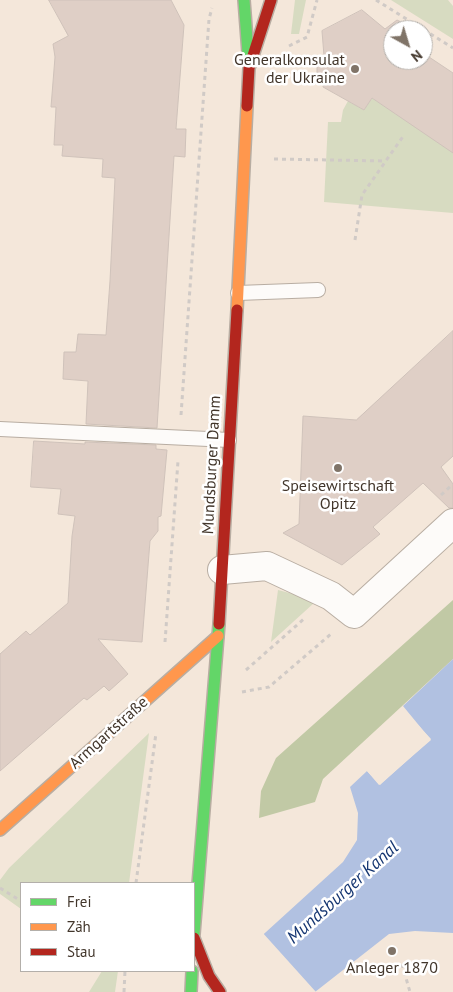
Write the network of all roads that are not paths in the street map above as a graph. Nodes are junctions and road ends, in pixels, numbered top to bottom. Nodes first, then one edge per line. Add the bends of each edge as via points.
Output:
1 (244, 0) edge
2 (271, 0) edge
3 (249, 68) junction
4 (318, 290) dead end
5 (238, 293) junction
6 (0, 429) edge
7 (230, 440) junction
8 (453, 523) edge
9 (222, 570) junction
10 (218, 636) junction
11 (0, 830) edge
12 (195, 921) edge
13 (195, 941) edge
14 (192, 972) edge
15 (209, 976) junction
16 (191, 992) edge
17 (211, 992) edge
18 (220, 992) edge

1 - 3 main road
2 - 3 main road, Mundsburger Damm
3 - 5 main road, Mundsburger Damm
4 - 5 lane
5 - 7 main road, Mundsburger Damm
6 - 7 lane
7 - 9 main road, Mundsburger Damm
8 - 9 street via 354,614 331,596 267,566
9 - 10 main road, Mundsburger Damm
10 - 11 main road, Armgartstraße
10 - 12 main road, Mundsburger Damm
13 - 15 main road
14 - 16 main road
15 - 17 lane
15 - 18 main road

